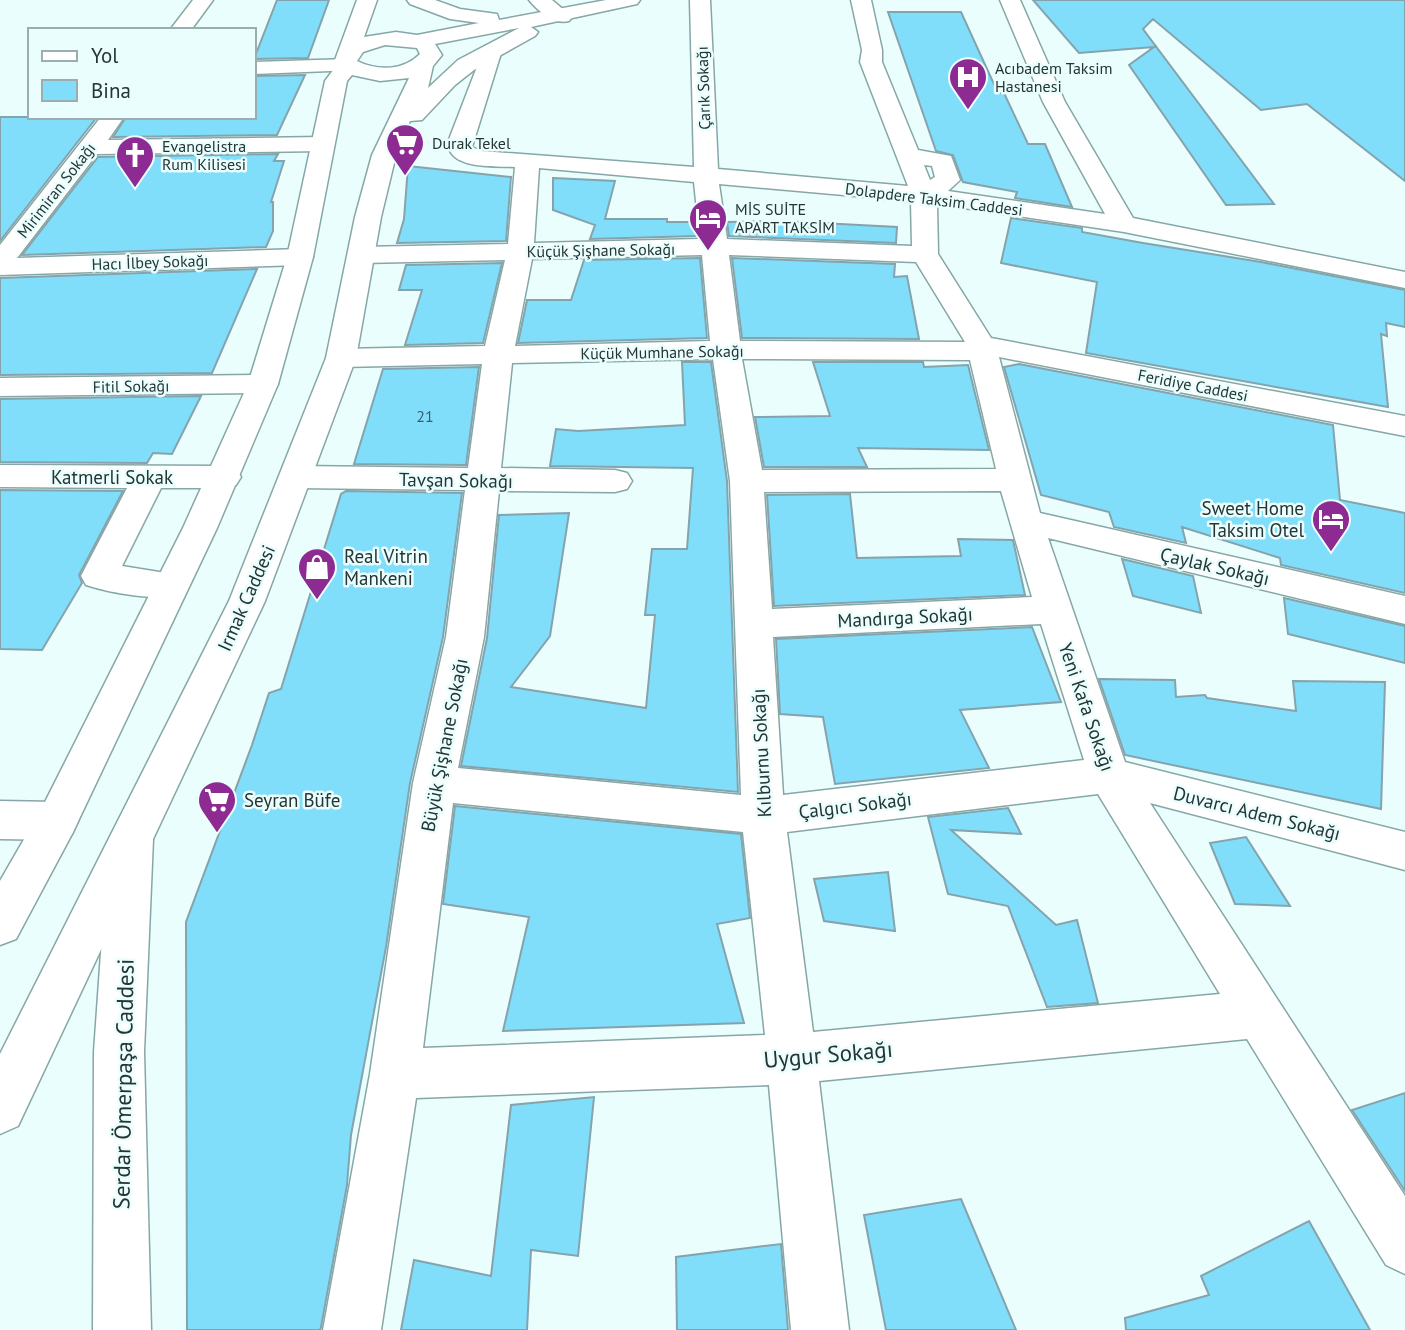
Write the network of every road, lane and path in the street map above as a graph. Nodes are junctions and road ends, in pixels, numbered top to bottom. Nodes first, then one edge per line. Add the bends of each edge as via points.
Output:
1 (203, 0) edge
2 (367, 0) edge
3 (401, 0) edge
4 (417, 0) edge
5 (630, 0) edge
6 (701, 0) edge
7 (861, 0) edge
8 (1010, 0) edge
9 (597, 5) edge
10 (536, 17) edge
11 (182, 28) edge
12 (415, 41) junction
13 (492, 50) junction
14 (348, 60) junction
15 (425, 62) junction
16 (256, 68) edge
17 (111, 119) edge
18 (395, 134) junction
19 (322, 144) junction
20 (90, 147) junction
21 (908, 155) junction
22 (528, 159) junction
23 (706, 175) junction
24 (943, 178) junction
25 (1125, 224) junction
26 (716, 247) junction
27 (520, 252) junction
28 (925, 254) junction
29 (361, 255) junction
30 (300, 257) junction
31 (0, 265) edge
32 (1405, 280) edge
33 (982, 348) junction
34 (726, 350) junction
35 (498, 355) junction
36 (341, 358) junction
37 (263, 384) junction
38 (0, 387) edge
39 (1405, 426) edge
40 (0, 476) edge
41 (224, 477) junction
42 (297, 477) junction
43 (149, 478) junction
44 (1015, 480) junction
45 (484, 481) junction
46 (615, 481) dead end
47 (747, 481) junction
48 (1025, 521) junction
49 (171, 585) junction
50 (1055, 610) junction
51 (1405, 610) edge
52 (755, 624) junction
53 (1109, 775) junction
54 (434, 783) junction
55 (763, 816) junction
56 (0, 820) edge
57 (57, 821) junction
58 (131, 839) junction
59 (1405, 851) edge
60 (0, 924) edge
61 (1259, 1014) junction
62 (792, 1059) junction
63 (395, 1074) junction
64 (0, 1108) edge
65 (1405, 1246) edge
66 (122, 1330) edge
67 (352, 1330) edge
68 (820, 1330) edge

1 - 11 street
2 - 14 street
3 - 12 street via 416,26
4 - 10 street via 457,15
5 - 9 street
6 - 23 street, Çarık Sokağı
7 - 21 street via 871,62
8 - 25 street via 1054,102
9 - 10 street via 562,17
10 - 12 street
10 - 13 street
10 - 15 street
12 - 14 street via 370,42
12 - 15 street via 430,48
13 - 18 street via 447,80
13 - 22 street, Dolapdere Taksim Caddesi via 460,151 478,158
14 - 15 street via 368,73 383,74
14 - 16 street
14 - 19 street via 336,82
15 - 18 street, Irmak Caddesi
17 - 20 street, Mirimiran Sokağı
18 - 29 street, Irmak Caddesi via 384,156
19 - 20 street
19 - 30 street
20 - 31 street, Mirimiran Sokağı
21 - 24 street
21 - 24 street via 942,161
22 - 23 street, Dolapdere Taksim Caddesi
22 - 27 street, Büyük Şişhane Sokağı
23 - 24 street, Dolapdere Taksim Caddesi
23 - 26 street, Kılburnu Sokağı
24 - 25 street, Dolapdere Taksim Caddesi
24 - 28 street
25 - 32 street, Dolapdere Taksim Caddesi
26 - 27 street, Küçük Şişhane Sokağı
26 - 28 street, Küçük Şişhane Sokağı
26 - 34 street, Kılburnu Sokağı
27 - 29 street, Küçük Şişhane Sokağı
27 - 35 street, Büyük Şişhane Sokağı
28 - 33 street, Yeni Kafa Sokağı
29 - 36 street, Irmak Caddesi
30 - 31 street, Hacı İlbey Sokağı
30 - 37 street
33 - 34 street, Küçük Mumhane Sokağı
33 - 39 street, Feridiye Caddesi
33 - 44 street, Yeni Kafa Sokağı
34 - 35 street, Küçük Mumhane Sokağı
34 - 47 street, Kılburnu Sokağı
35 - 36 street, Küçük Mumhane Sokağı
35 - 45 street, Büyük Şişhane Sokağı
36 - 42 street, Irmak Caddesi
37 - 38 street, Fitil Sokağı
37 - 41 street
40 - 43 street, Katmerli Sokak
41 - 43 street, Katmerli Sokak
41 - 49 street
42 - 45 street, Tavşan Sokağı
42 - 58 street, Irmak Caddesi via 247,601
43 - 49 street via 99,576
44 - 47 street
44 - 48 street, Yeni Kafa Sokağı
45 - 46 street, Tavşan Sokağı
45 - 54 street, Büyük Şişhane Sokağı via 465,637
47 - 52 street, Kılburnu Sokağı
48 - 50 street, Yeni Kafa Sokağı
48 - 51 street, Çaylak Sokağı
49 - 57 street
50 - 52 street, Mandırga Sokağı
50 - 53 street, Yeni Kafa Sokağı
52 - 55 street, Kılburnu Sokağı
53 - 55 street, Çalgıcı Sokağı
53 - 59 street, Duvarcı Adem Sokağı
53 - 61 street, Yeni Kafa Sokağı
54 - 55 street, Çalgıcı Sokağı
54 - 63 street, Büyük Şişhane Sokağı
55 - 62 street, Kılburnu Sokağı
56 - 57 street
57 - 60 street
58 - 64 street, Irmak Caddesi
58 - 66 street, Serdar Ömerpaşa Caddesi via 120,1052
61 - 62 street, Uygur Sokağı
61 - 65 street, Yeni Kafa Sokağı
62 - 63 street, Uygur Sokağı
62 - 68 street, Kılburnu Sokağı
63 - 67 street, Büyük Şişhane Sokağı

